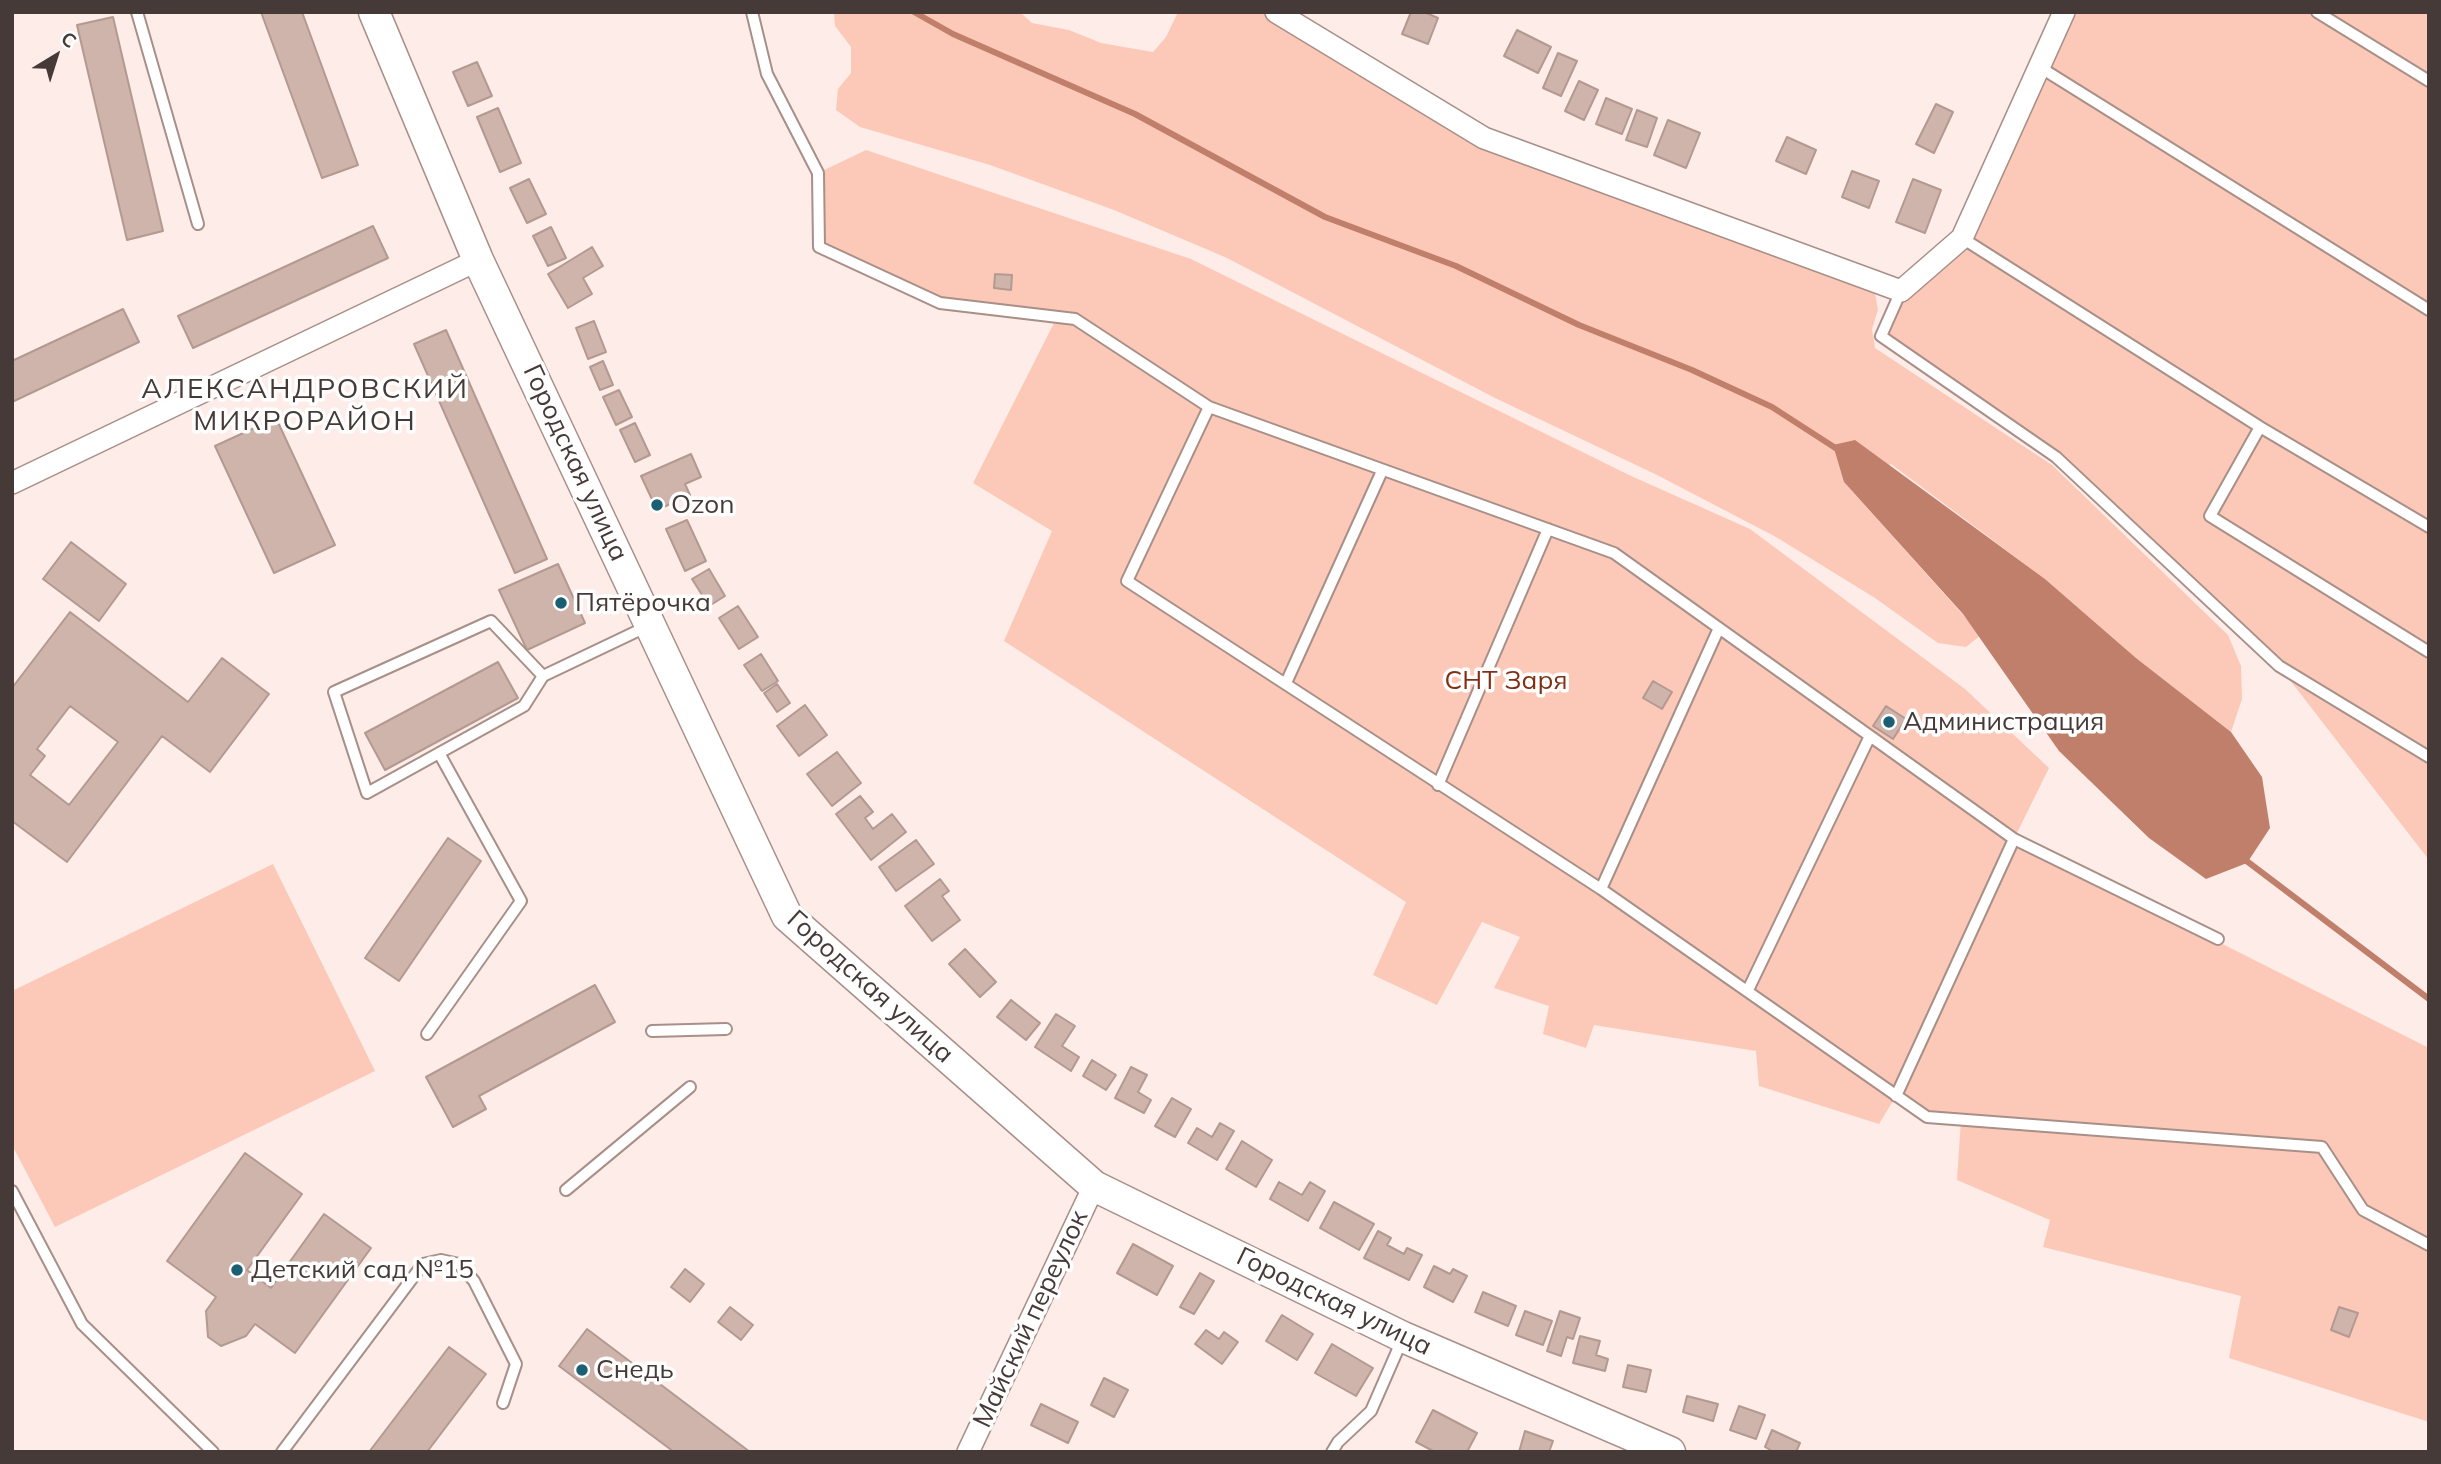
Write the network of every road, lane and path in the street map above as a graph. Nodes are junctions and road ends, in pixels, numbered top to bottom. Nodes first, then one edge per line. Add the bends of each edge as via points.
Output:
1 (137, 12) edge
2 (374, 12) edge
3 (752, 12) edge
4 (1276, 12) edge
5 (2064, 12) edge
6 (2317, 12) edge
7 (2038, 66) junction
8 (2429, 81) edge
9 (198, 224) dead end
10 (1962, 238) junction
11 (478, 260) junction
12 (1901, 291) junction
13 (2429, 310) edge
14 (1209, 407) junction
15 (2260, 426) junction
16 (1382, 471) junction
17 (12, 483) edge
18 (2429, 527) edge
19 (1548, 529) junction
20 (650, 625) junction
21 (1719, 628) junction
22 (2429, 652) edge
23 (543, 676) junction
24 (1286, 683) junction
25 (1870, 736) junction
26 (439, 753) junction
27 (2429, 757) edge
28 (1438, 785) junction
29 (2014, 839) junction
30 (1601, 888) junction
31 (2218, 939) dead end
32 (1748, 990) junction
33 (726, 1029) dead end
34 (652, 1031) dead end
35 (427, 1034) dead end
36 (690, 1087) dead end
37 (1896, 1096) junction
38 (1094, 1186) junction
39 (566, 1189) dead end
40 (12, 1191) edge
41 (2429, 1245) edge
42 (1403, 1337) junction
43 (503, 1403) dead end
44 (1658, 1450) edge
45 (213, 1452) edge
46 (282, 1452) edge
47 (968, 1452) edge
48 (1332, 1452) edge

1 - 9 lane
2 - 11 street, Городская улица
3 - 14 lane via 767,74 818,173 819,247 940,303 1075,320
4 - 12 street via 1484,138
5 - 7 street
6 - 8 lane
7 - 10 street
7 - 13 lane
10 - 12 street
10 - 15 lane
11 - 17 street
11 - 20 street, Городская улица
12 - 27 lane via 1881,336 2056,457 2279,666
14 - 16 lane
14 - 24 lane via 1127,581
15 - 18 lane
15 - 22 lane via 2210,516
16 - 19 lane
16 - 24 lane
19 - 21 lane via 1614,553
19 - 28 lane
20 - 23 lane
20 - 38 street, Городская улица via 787,916
21 - 25 lane
21 - 30 lane
23 - 26 lane via 524,706
23 - 26 lane via 491,621 334,692 368,793
24 - 28 lane
25 - 29 lane
25 - 32 lane
26 - 35 lane via 522,901
28 - 30 lane
29 - 31 lane
29 - 37 lane
30 - 32 lane
32 - 37 lane
33 - 34 lane
36 - 39 lane
37 - 41 lane via 1927,1116 2322,1147 2363,1210
38 - 42 street, Городская улица
38 - 47 street, Майский переулок
40 - 45 lane via 82,1324
42 - 44 street, Городская улица
42 - 48 lane via 1371,1411
43 - 46 lane via 516,1364 474,1281 459,1264 441,1259 423,1264

